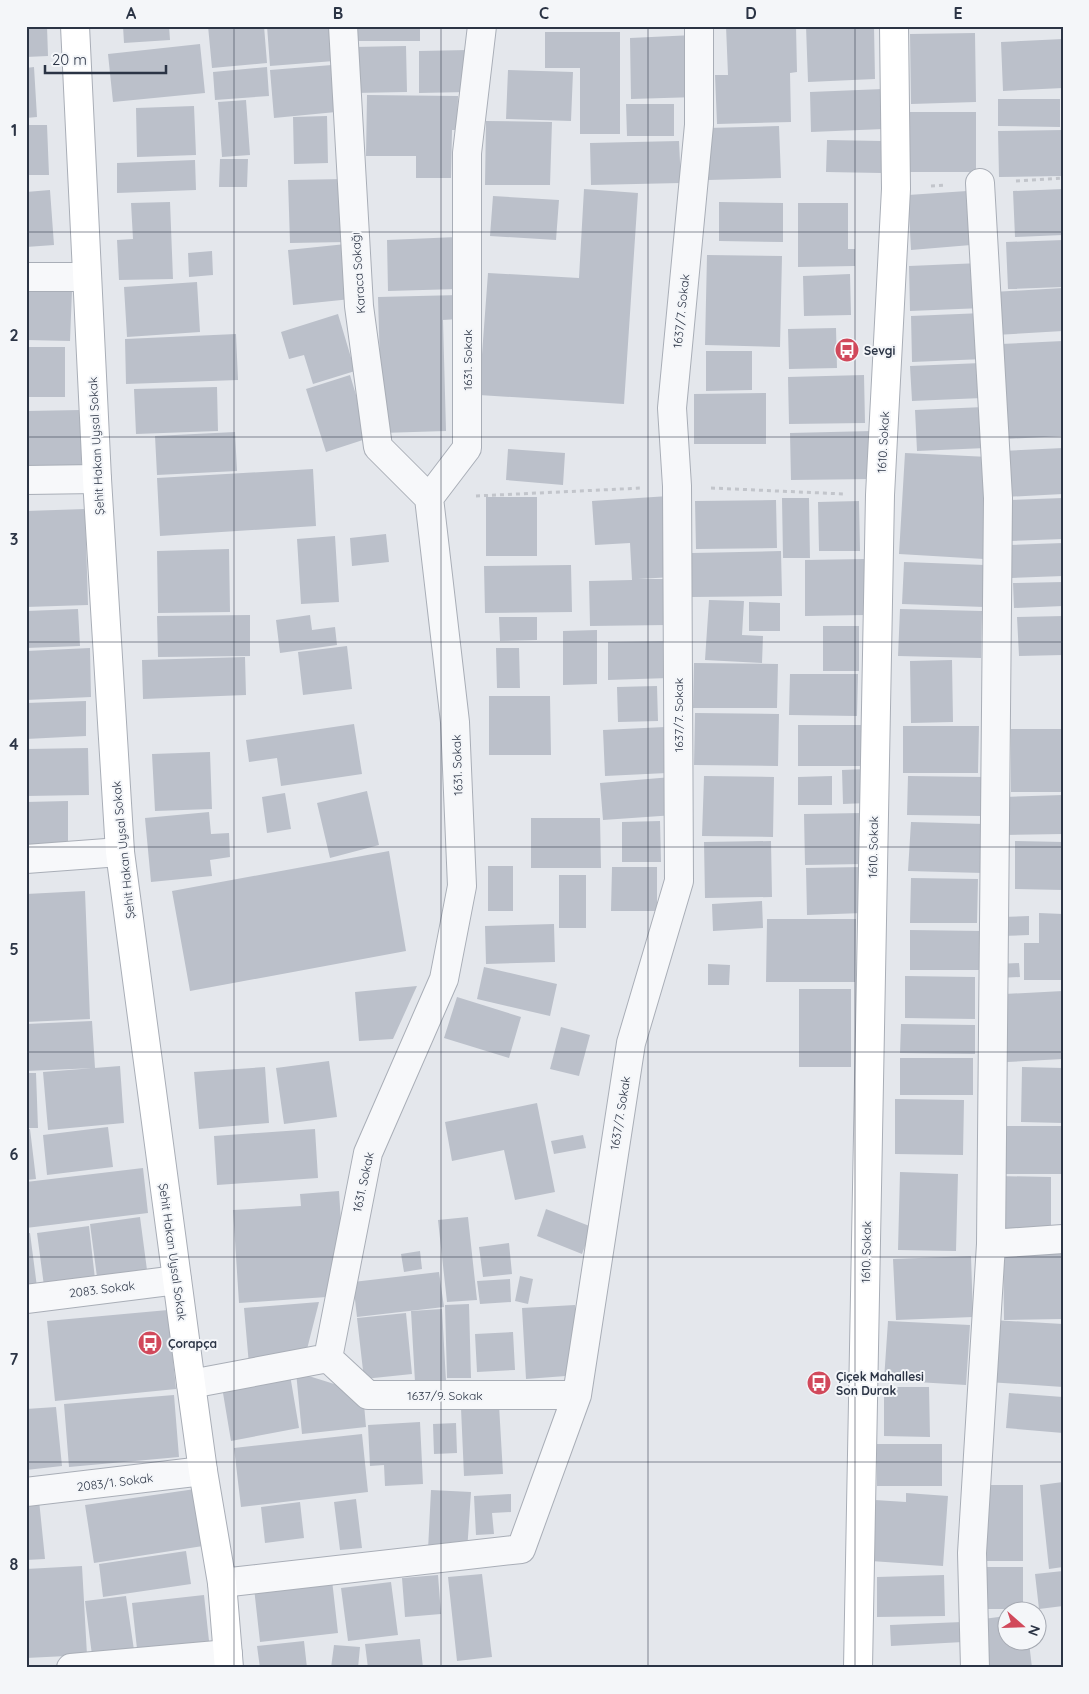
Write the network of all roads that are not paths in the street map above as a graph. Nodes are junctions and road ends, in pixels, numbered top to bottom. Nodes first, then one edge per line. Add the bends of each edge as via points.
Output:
1 (75, 26) edge
2 (343, 26) edge
3 (482, 26) edge
4 (699, 26) edge
5 (894, 26) edge
6 (980, 182) dead end
7 (26, 277) edge
8 (86, 277) junction
9 (97, 479) junction
10 (26, 480) edge
11 (428, 498) junction
12 (120, 852) junction
13 (26, 859) edge
14 (1063, 1239) edge
15 (991, 1244) junction
16 (177, 1280) junction
17 (26, 1299) edge
18 (328, 1358) junction
19 (190, 1384) junction
20 (577, 1395) junction
21 (203, 1471) junction
22 (26, 1492) edge
23 (222, 1583) junction
24 (228, 1661) edge
25 (71, 1668) edge
26 (858, 1668) edge
27 (975, 1668) edge

1 - 8 main road, Şehit Hakan Uysal Sokak
2 - 11 street, Karaca Sokağı via 359,306 378,447
3 - 11 street, 1631. Sokak via 467,153 467,448
4 - 20 street, 1637/7. Sokak via 699,125 672,408 677,486 679,881 630,1043
5 - 26 main road, 1610. Sokak via 896,189 880,495
6 - 15 street via 998,498
7 - 8 street
8 - 9 main road, Şehit Hakan Uysal Sokak
9 - 10 street
9 - 12 main road, Şehit Hakan Uysal Sokak
11 - 18 street, 1631. Sokak via 455,722 462,886 444,979 368,1153
12 - 13 street
12 - 16 main road, Şehit Hakan Uysal Sokak
14 - 15 street
15 - 27 street via 972,1553
16 - 17 street, 2083. Sokak
16 - 19 main road, Şehit Hakan Uysal Sokak
18 - 19 street
18 - 20 street, 1637/9. Sokak via 368,1396
19 - 21 main road, Şehit Hakan Uysal Sokak
20 - 23 street, 1637/7. Sokak via 521,1549
21 - 22 street, 2083/1. Sokak
21 - 23 main road, Şehit Hakan Uysal Sokak
23 - 24 main road, Şehit Hakan Uysal Sokak
24 - 25 street

